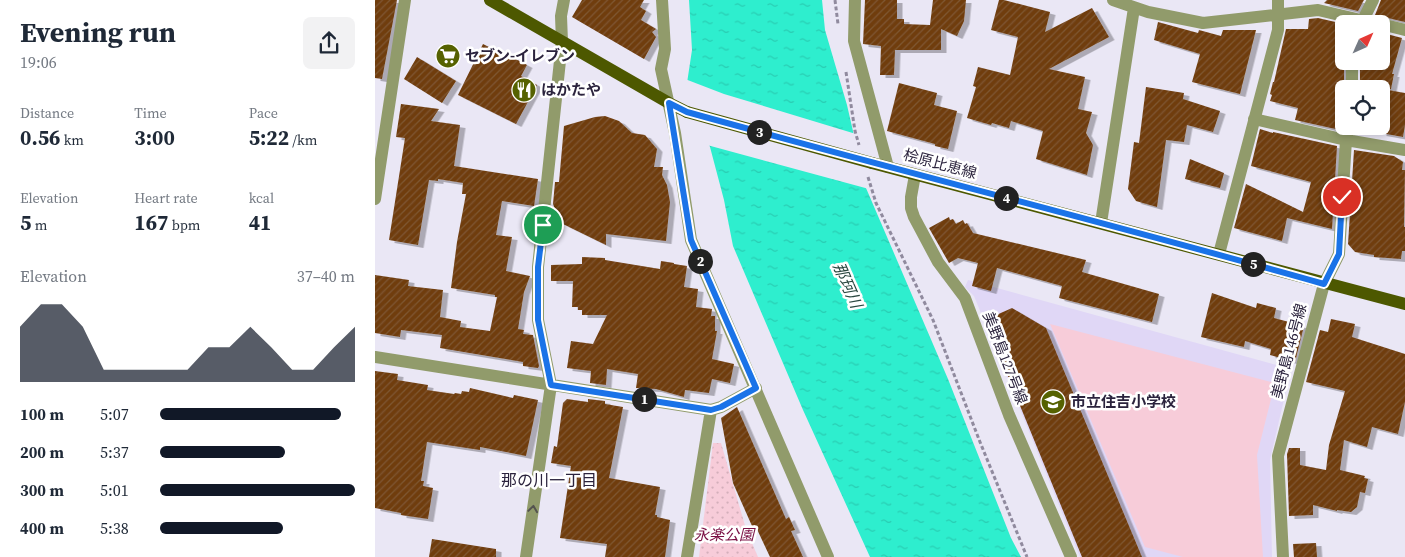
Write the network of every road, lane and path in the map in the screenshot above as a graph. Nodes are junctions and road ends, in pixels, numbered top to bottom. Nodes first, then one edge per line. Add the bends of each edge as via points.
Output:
1 (405, 0) edge
2 (490, 0) edge
3 (564, 0) edge
4 (662, 0) edge
5 (835, 0) edge
6 (855, 0) edge
7 (1113, 0) edge
8 (1278, 0) edge
9 (1373, 0) edge
10 (1134, 8) junction
11 (1278, 15) junction
12 (1335, 15) edge
13 (1360, 15) edge
14 (1390, 26) edge
15 (839, 27) dead end
16 (1405, 30) edge
17 (562, 42) junction
18 (844, 63) dead end
19 (669, 103) junction
20 (1254, 119) junction
21 (1347, 135) edge
22 (1346, 140) junction
23 (379, 146) edge
24 (860, 149) dead end
25 (1405, 150) edge
26 (888, 168) junction
27 (915, 175) junction
28 (868, 176) dead end
29 (375, 199) edge
30 (1101, 223) junction
31 (1219, 254) junction
32 (1324, 284) junction
33 (1405, 304) edge
34 (375, 357) edge
35 (551, 385) junction
36 (756, 388) junction
37 (711, 410) junction
38 (526, 557) edge
39 (687, 557) edge
40 (828, 557) edge
41 (1027, 557) edge
42 (1071, 557) edge
43 (1283, 557) edge

1 - 23 street
2 - 17 main road, 桧原比恵線
3 - 17 street
4 - 19 street via 665,49 661,69
5 - 15 path
6 - 26 street via 854,41
7 - 10 street
8 - 11 street
9 - 13 street
10 - 11 street via 1203,23
10 - 30 street
11 - 12 street via 1318,10
11 - 20 street via 1278,30
14 - 16 street
17 - 19 main road, 桧原比恵線
17 - 35 street via 538,267 538,320
18 - 24 path
19 - 26 main road, 桧原比恵線, bridge via 687,112
19 - 36 street via 691,240
20 - 22 street
20 - 31 street
21 - 22 street, 美野島146号線
22 - 25 street
22 - 32 street, 美野島146号線 via 1339,254
23 - 29 street
26 - 27 main road, 桧原比恵線
27 - 30 main road, 桧原比恵線
27 - 42 street, 美野島127号線 via 911,197 914,217 938,262 965,298 1009,415
28 - 41 path via 876,203 933,320
30 - 31 main road, 桧原比恵線
31 - 32 main road, 桧原比恵線
32 - 33 main road, 桧原比恵線
32 - 43 street, 美野島146号線 via 1278,456
34 - 35 street
35 - 37 street
38 -> 35 street
36 - 37 street
36 - 40 street
37 - 39 street

